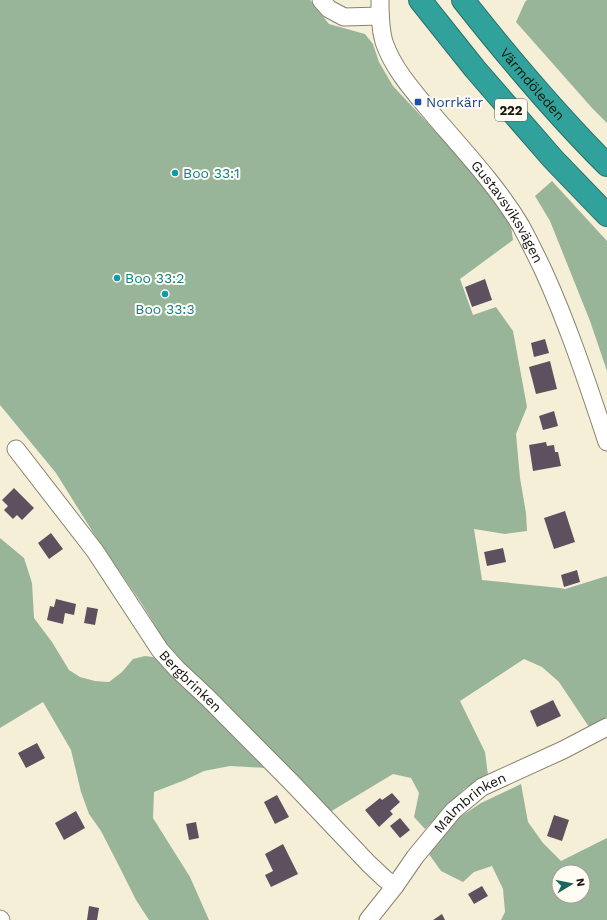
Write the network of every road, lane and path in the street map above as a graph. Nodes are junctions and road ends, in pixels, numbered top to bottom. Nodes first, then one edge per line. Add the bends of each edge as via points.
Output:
1 (321, 0) edge
2 (420, 0) edge
3 (463, 0) edge
4 (380, 8) edge
5 (607, 165) edge
6 (607, 215) edge
7 (607, 442) edge
8 (16, 449) dead end
9 (607, 727) edge
10 (395, 886) junction
11 (368, 920) edge

1 - 4 street via 328,9 344,17
2 - 6 highway, 222 via 475,69 553,159
3 - 5 highway, Värmdöleden / 222 via 548,102
4 - 7 street, Gustavsviksvägen via 384,42 401,74 487,177 511,210 530,244 581,363
8 - 10 street, Bergbrinken via 95,551 160,650 296,786 369,864
9 - 10 street, Malmbrinken via 482,787 453,811
10 - 11 street, Malmbrinken

